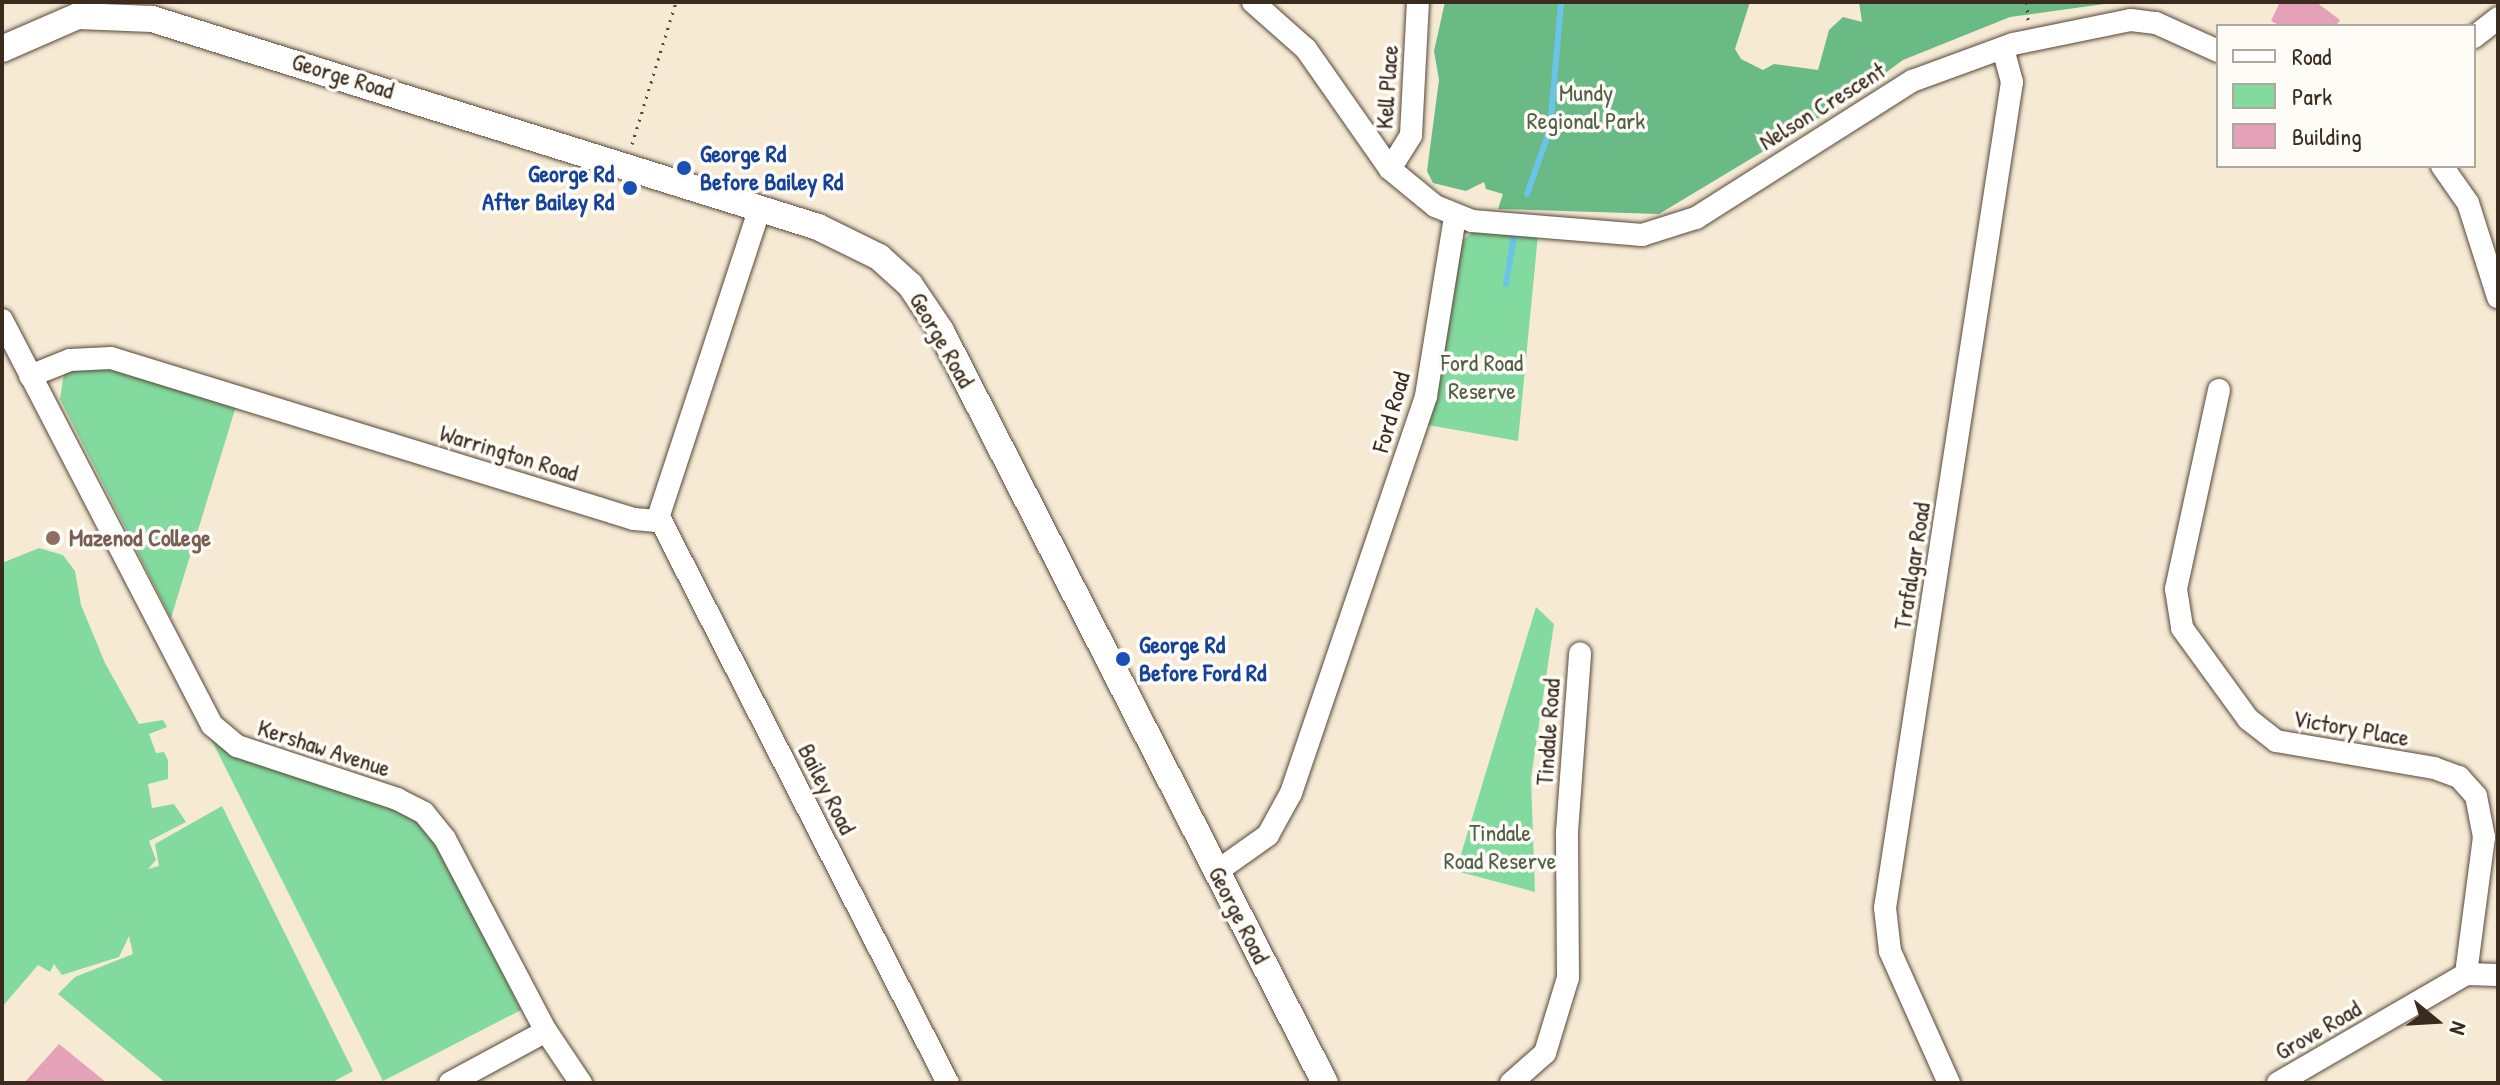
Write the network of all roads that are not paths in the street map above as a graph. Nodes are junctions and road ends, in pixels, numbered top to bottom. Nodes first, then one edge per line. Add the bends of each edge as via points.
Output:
1 (1253, 2) edge
2 (1418, 2) edge
3 (77, 9) edge
4 (2153, 12) edge
5 (2498, 18) edge
6 (2476, 35) edge
7 (2003, 48) junction
8 (2, 49) edge
9 (2216, 50) edge
10 (2443, 168) edge
11 (1390, 169) junction
12 (760, 208) junction
13 (1455, 217) junction
14 (2498, 297) edge
15 (2, 320) edge
16 (30, 376) junction
17 (2219, 390) dead end
18 (660, 519) junction
19 (1580, 653) dead end
20 (1216, 872) junction
21 (2466, 974) junction
22 (2498, 975) edge
23 (546, 1031) junction
24 (450, 1083) edge
25 (581, 1083) edge
26 (948, 1083) edge
27 (1325, 1083) edge
28 (1511, 1083) edge
29 (1949, 1083) edge
30 (2278, 1083) edge

1 - 11 street via 1306,49
2 - 11 street, Kell Place via 1411,135
3 - 8 street, George Road
3 - 12 street, George Road via 172,25
4 - 7 street, Nelson Crescent
4 - 9 street, Nelson Crescent
5 - 6 street
7 - 13 street, Nelson Crescent via 1889,93 1696,218 1668,230 1631,235
7 - 29 street, Trafalgar Road via 2012,82 1885,908 1890,951
10 - 14 street via 2468,203
11 - 13 street via 1413,192
12 - 18 street
12 - 20 street, George Road via 861,245 897,272 923,301
13 - 20 street, Ford Road via 1426,396 1291,793 1268,835
15 - 16 street, Kershaw Avenue
16 - 18 street, Warrington Road via 70,360 111,358 634,519
16 - 23 street, Kershaw Avenue via 212,725 245,750 397,799 424,813 455,857
17 - 21 street, Victory Place via 2176,589 2182,628 2248,719 2276,741 2434,768 2459,777 2476,796 2484,837
18 - 26 street, Bailey Road
19 - 28 street, Tindale Road via 1567,832 1568,978 1545,1053
20 - 27 street, George Road
21 - 22 street
21 - 30 street, Grove Road
23 - 24 street
23 - 25 street, Kershaw Avenue

